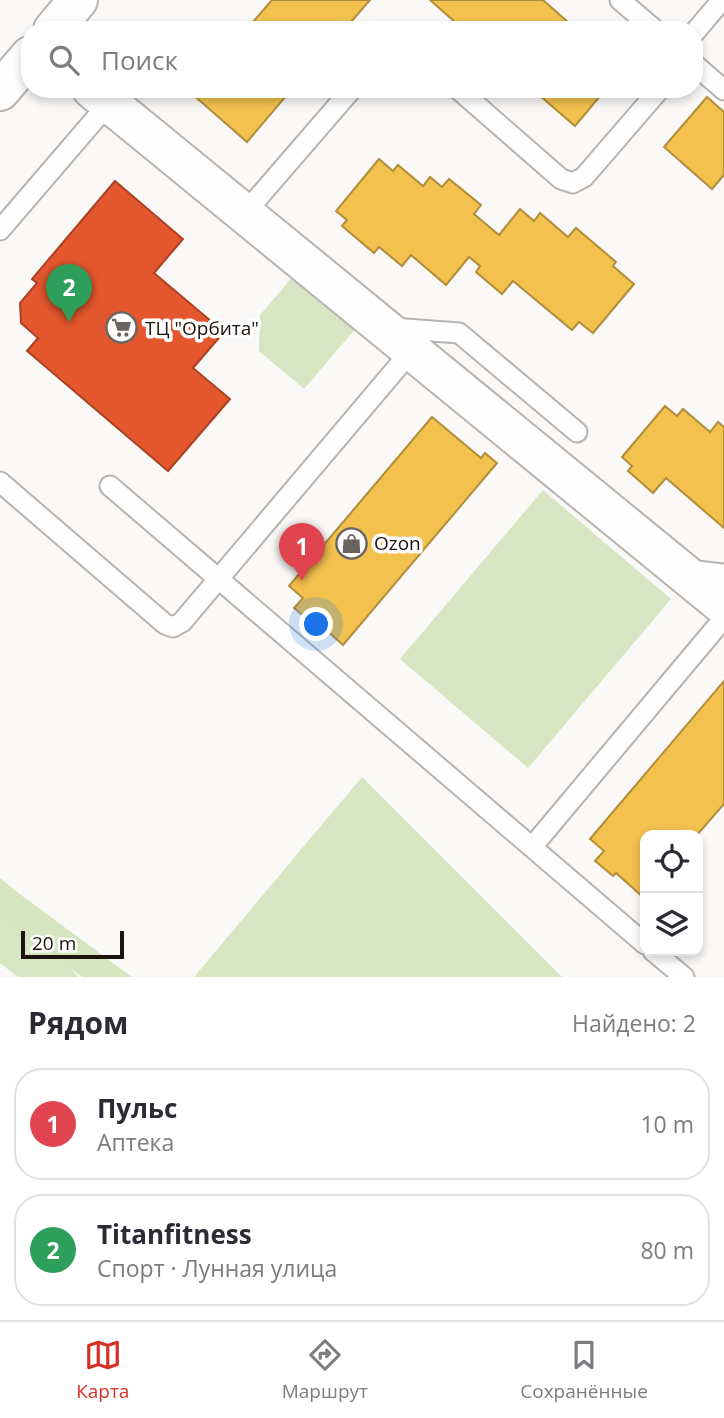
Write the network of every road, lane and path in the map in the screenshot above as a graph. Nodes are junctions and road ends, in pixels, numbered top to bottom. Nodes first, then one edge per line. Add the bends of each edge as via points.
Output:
1 (78, 0) edge
2 (620, 0) edge
3 (722, 0) edge
4 (60, 21) edge
5 (644, 21) edge
6 (703, 22) edge
7 (21, 67) edge
8 (703, 72) edge
9 (724, 90) edge
10 (0, 92) edge
11 (99, 98) edge
12 (103, 98) edge
13 (344, 98) edge
14 (468, 98) edge
15 (652, 98) edge
16 (244, 214) junction
17 (0, 230) edge
18 (398, 339) junction
19 (577, 432) dead end
20 (0, 482) edge
21 (110, 486) dead end
22 (680, 569) junction
23 (724, 574) edge
24 (219, 579) junction
25 (724, 606) edge
26 (724, 618) edge
27 (532, 847) junction
28 (640, 940) edge
29 (659, 956) edge
30 (684, 977) edge

1 - 4 street
2 - 5 lane
3 - 6 lane
7 - 10 street
8 - 9 lane
11 - 17 lane
12 - 16 street
13 - 16 lane
14 - 15 lane via 561,178 573,183 584,177
16 - 18 street
18 - 19 lane via 459,333
18 - 22 street
18 - 24 lane
20 - 24 lane via 165,624 182,622
21 - 24 lane
22 - 23 lane
22 - 25 street
24 - 27 lane
26 - 27 lane
27 - 28 lane
29 - 30 lane

